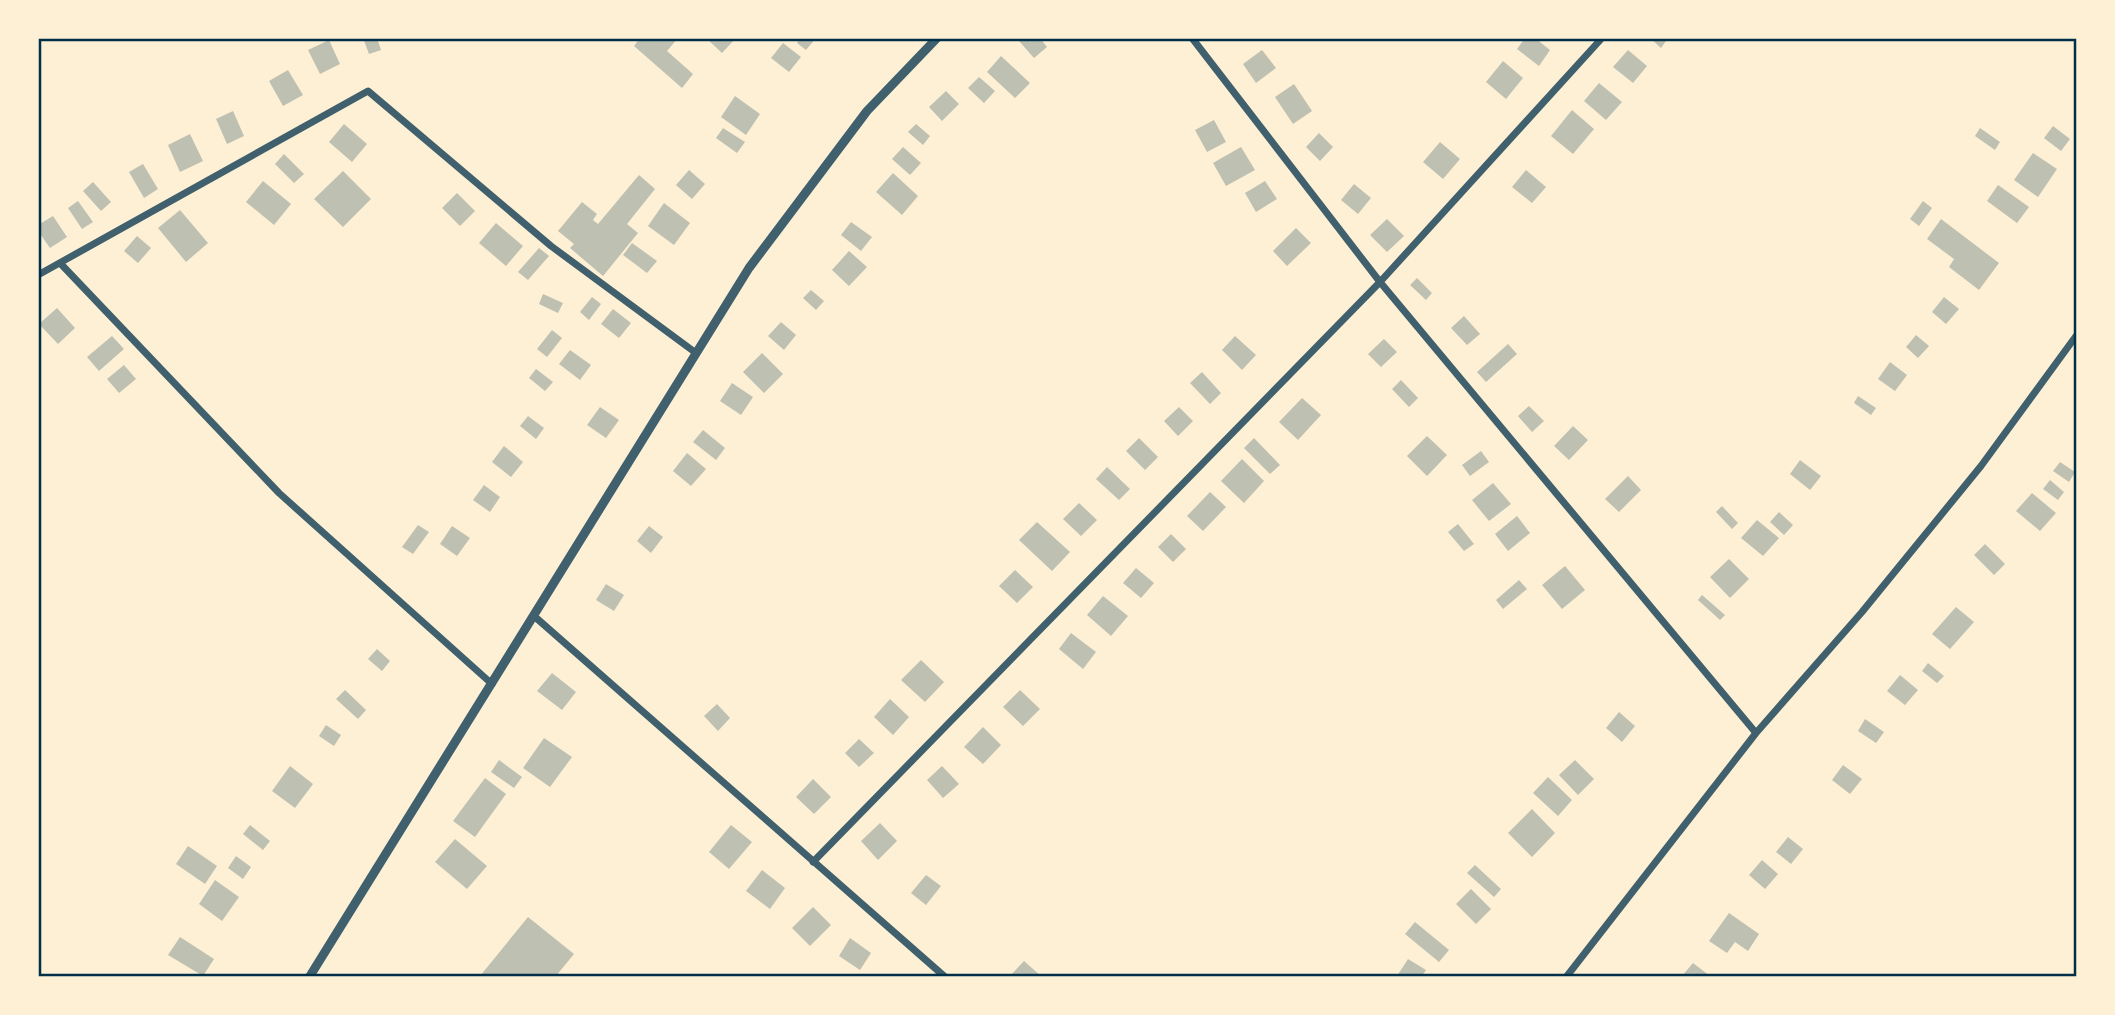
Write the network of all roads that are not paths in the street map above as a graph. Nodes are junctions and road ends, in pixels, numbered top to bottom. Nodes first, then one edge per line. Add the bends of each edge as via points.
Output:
1 (937, 38) edge
2 (1192, 38) edge
3 (1602, 38) edge
4 (60, 263) junction
5 (38, 275) edge
6 (1380, 282) junction
7 (2077, 336) edge
8 (696, 353) junction
9 (534, 615) junction
10 (492, 684) junction
11 (1756, 733) junction
12 (813, 862) junction
13 (310, 976) edge
14 (944, 976) edge
15 (1567, 976) edge

1 - 8 street via 867,111 749,268
2 - 6 street
3 - 6 street
4 - 5 street
4 - 8 street via 368,91 551,246
4 - 10 street via 279,493
6 - 11 street
6 - 12 street
7 - 11 street via 1964,487
8 - 9 street
9 - 10 street
9 - 12 street
10 - 13 street
11 - 15 street
12 - 14 street

